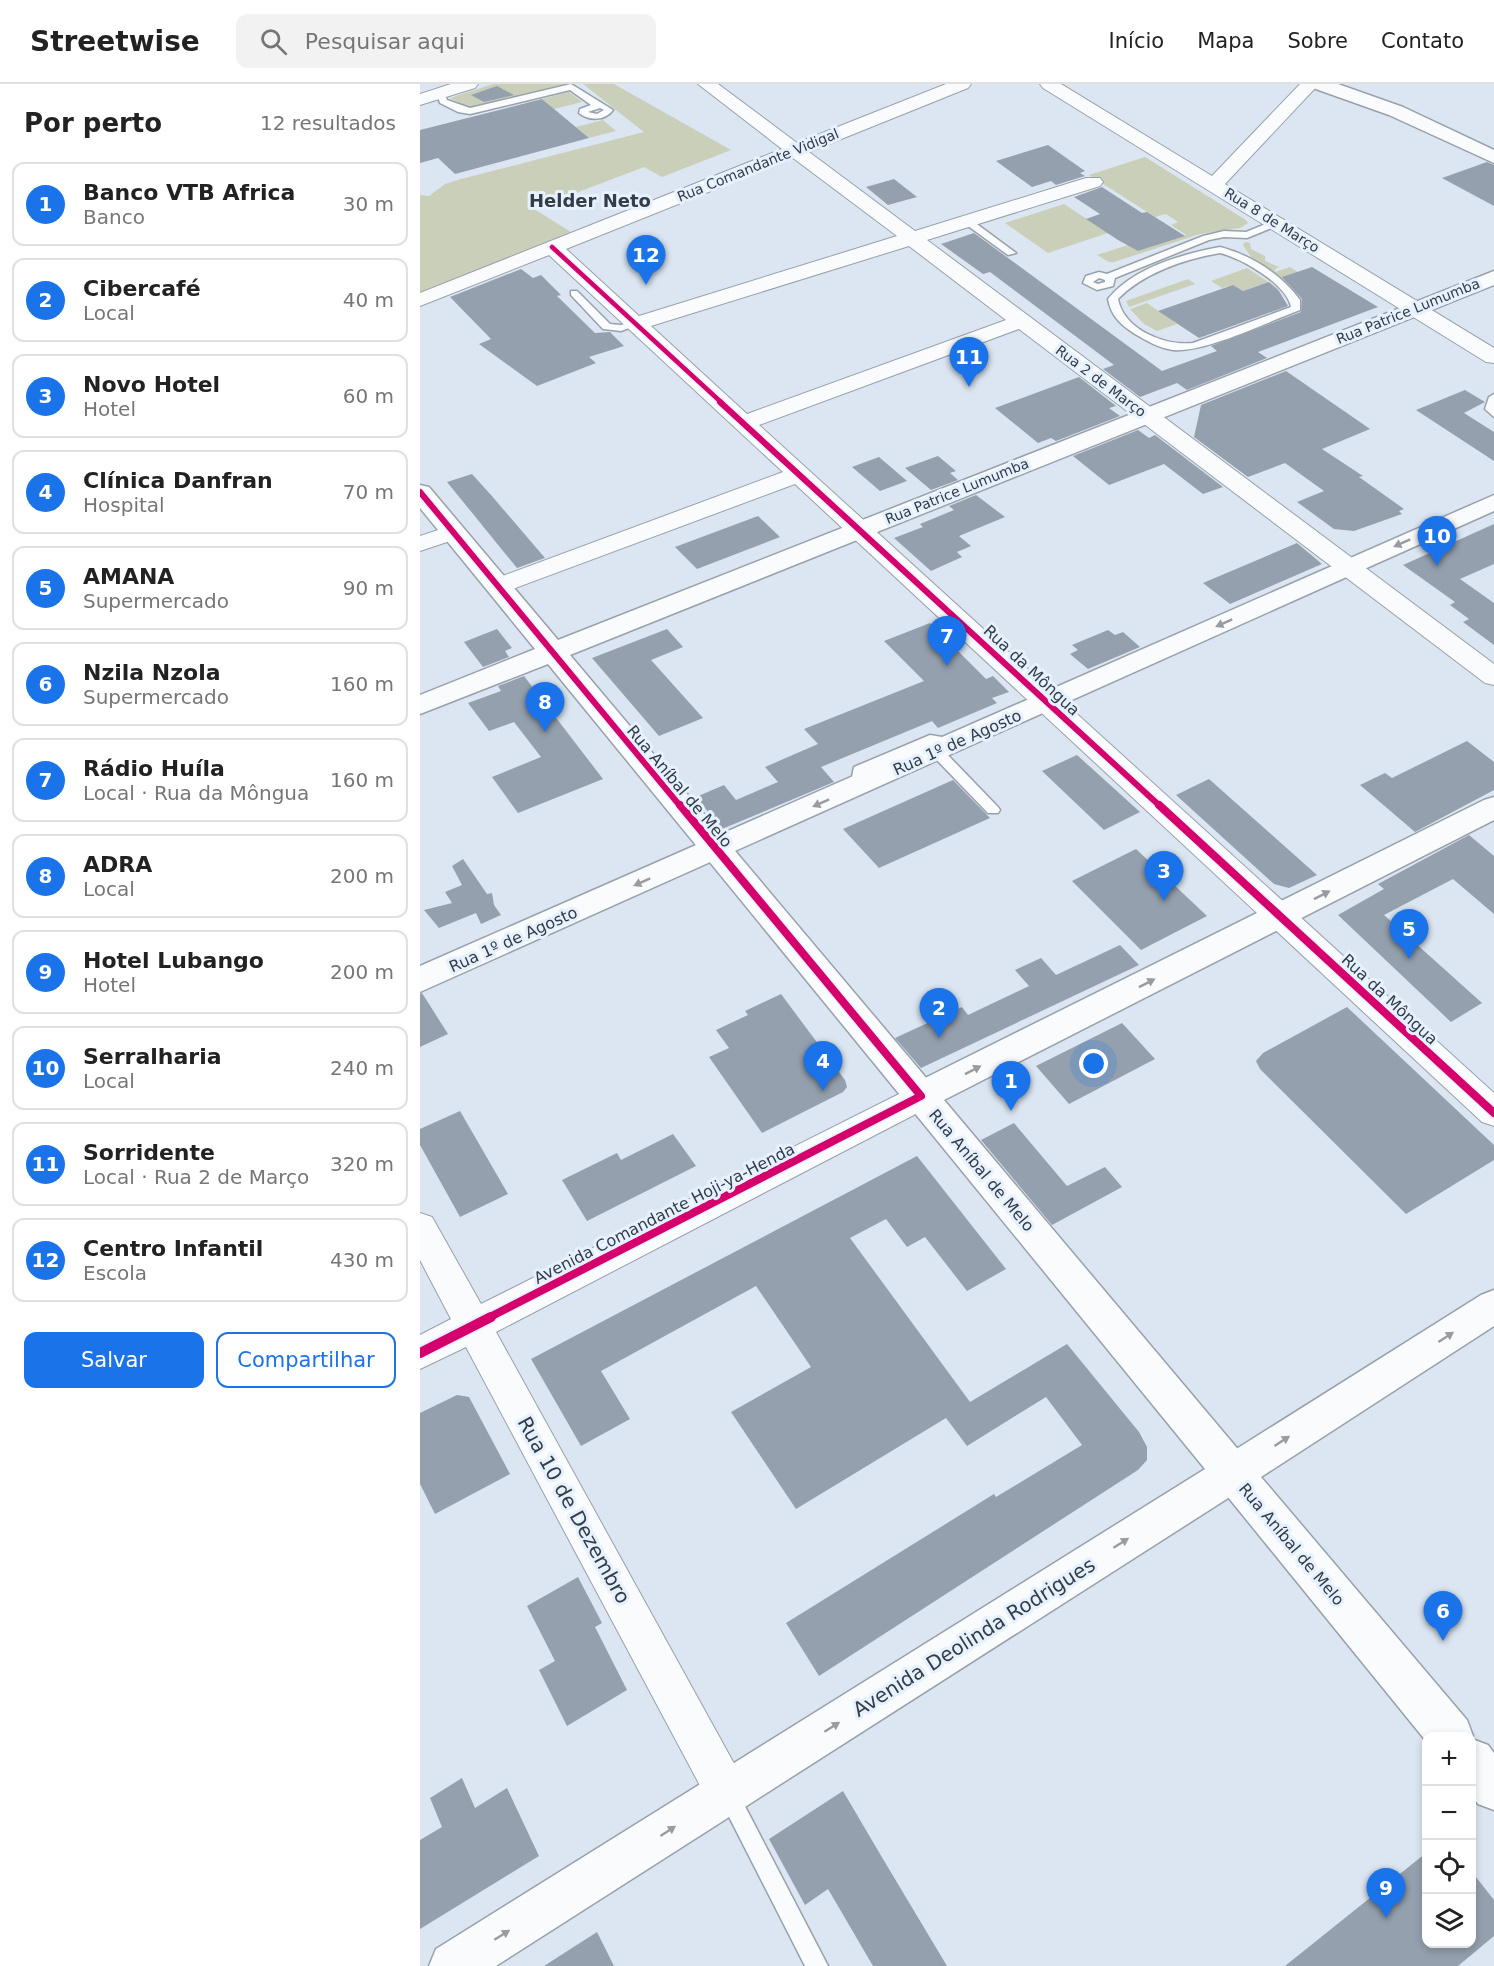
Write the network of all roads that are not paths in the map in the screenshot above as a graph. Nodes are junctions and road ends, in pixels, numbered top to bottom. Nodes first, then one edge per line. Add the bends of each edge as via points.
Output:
1 (469, 84) edge
2 (707, 84) edge
3 (962, 84) edge
4 (1049, 84) edge
5 (1310, 84) edge
6 (1320, 84) edge
7 (441, 93) junction
8 (420, 100) edge
9 (596, 105) dead end
10 (795, 150) junction
11 (1494, 157) edge
12 (1093, 182) dead end
13 (1214, 185) junction
14 (967, 221) junction
15 (1276, 223) junction
16 (1247, 235) junction
17 (912, 238) junction
18 (552, 247) junction
19 (1204, 251) junction
20 (1011, 253) dead end
21 (1494, 277) edge
22 (1109, 278) dead end
23 (574, 294) dead end
24 (420, 300) edge
25 (1415, 308) junction
26 (1022, 321) junction
27 (635, 324) junction
28 (1494, 357) edge
29 (1494, 397) edge
30 (1494, 414) edge
31 (1147, 415) junction
32 (743, 423) junction
33 (799, 474) junction
34 (420, 492) edge
35 (1494, 502) edge
36 (860, 530) junction
37 (453, 532) junction
38 (420, 544) edge
39 (1349, 567) junction
40 (498, 586) junction
41 (552, 653) junction
42 (1494, 677) edge
43 (1047, 702) junction
44 (420, 705) edge
45 (945, 747) junction
46 (1494, 807) edge
47 (993, 810) dead end
48 (716, 849) junction
49 (1280, 916) junction
50 (420, 980) edge
51 (921, 1096) junction
52 (1494, 1113) edge
53 (420, 1227) edge
54 (1494, 1306) edge
55 (474, 1326) junction
56 (420, 1353) edge
57 (1233, 1473) junction
58 (1447, 1732) edge
59 (1476, 1766) edge
60 (1494, 1788) edge
61 (728, 1793) junction
62 (453, 1966) edge
63 (817, 1966) edge

1 - 7 street
2 - 10 street, Rua 2 de Março
3 - 10 street, Rua Comandante Vidigal
4 - 13 street, Rua 8 de Março
5 - 13 street
6 - 11 main road via 1396,111
7 - 8 street
7 - 9 lane via 443,100 465,111 571,87
10 - 17 street, Rua 2 de Março
10 - 18 street, Rua Comandante Vidigal
12 - 14 street
13 - 15 street, Rua 8 de Março
14 - 17 street
14 - 20 lane
15 - 16 lane
15 - 25 street, Rua 8 de Março
16 - 19 lane
16 - 22 lane via 1206,238
17 - 26 street, Rua 2 de Março
17 - 27 street
18 - 24 street, Rua Comandante Vidigal
18 - 27 street, Rua da Môngua
19 - 19 lane via 1220,249 1236,254 1292,293 1296,308 1195,346 1181,347 1153,340 1115,310 1113,299 1119,291
21 - 25 main road, Rua Patrice Lumumba
23 - 27 lane via 607,327
25 - 28 street, Rua 8 de Março
25 - 31 main road, Rua Patrice Lumumba
26 - 31 street, Rua 2 de Março
26 - 32 street
27 - 32 street, Rua da Môngua
29 - 30 lane via 1490,409
31 - 36 main road, Rua Patrice Lumumba
31 - 39 street, Rua 2 de Março
32 - 33 street, Rua da Môngua
33 - 36 street, Rua da Môngua
33 - 40 street
34 - 37 main road, Rua Aníbal de Melo
35 -> 39 main road, Rua 1º de Agosto
36 - 41 main road, Rua Patrice Lumumba
36 - 43 street, Rua da Môngua
37 - 38 street
37 - 40 main road, Rua Aníbal de Melo
39 - 42 street, Rua 2 de Março
39 -> 43 main road, Rua 1º de Agosto
40 - 41 main road, Rua Aníbal de Melo
41 - 44 main road, Rua Patrice Lumumba
41 - 48 main road, Rua Aníbal de Melo
43 - 45 main road, Rua 1º de Agosto
43 - 49 street, Rua da Môngua
45 - 47 lane
45 -> 48 main road, Rua 1º de Agosto
49 -> 46 main road, Avenida Comandante Hoji-ya-Henda
48 -> 50 main road, Rua 1º de Agosto
48 - 51 main road, Rua Aníbal de Melo
51 -> 49 main road, Avenida Comandante Hoji-ya-Henda
49 - 52 street, Rua da Môngua
51 - 55 street, Avenida Comandante Hoji-ya-Henda
51 - 57 main road, Rua Aníbal de Melo
53 - 55 street, Rua 10 de Dezembro
57 -> 54 main road, Avenida Deolinda Rodrigues
55 - 56 street, Avenida Comandante Hoji-ya-Henda
55 - 61 street, Rua 10 de Dezembro
57 - 58 main road, Rua Aníbal de Melo
61 -> 57 main road, Avenida Deolinda Rodrigues
59 - 60 main road
62 -> 61 main road, Avenida Deolinda Rodrigues
61 - 63 lane

